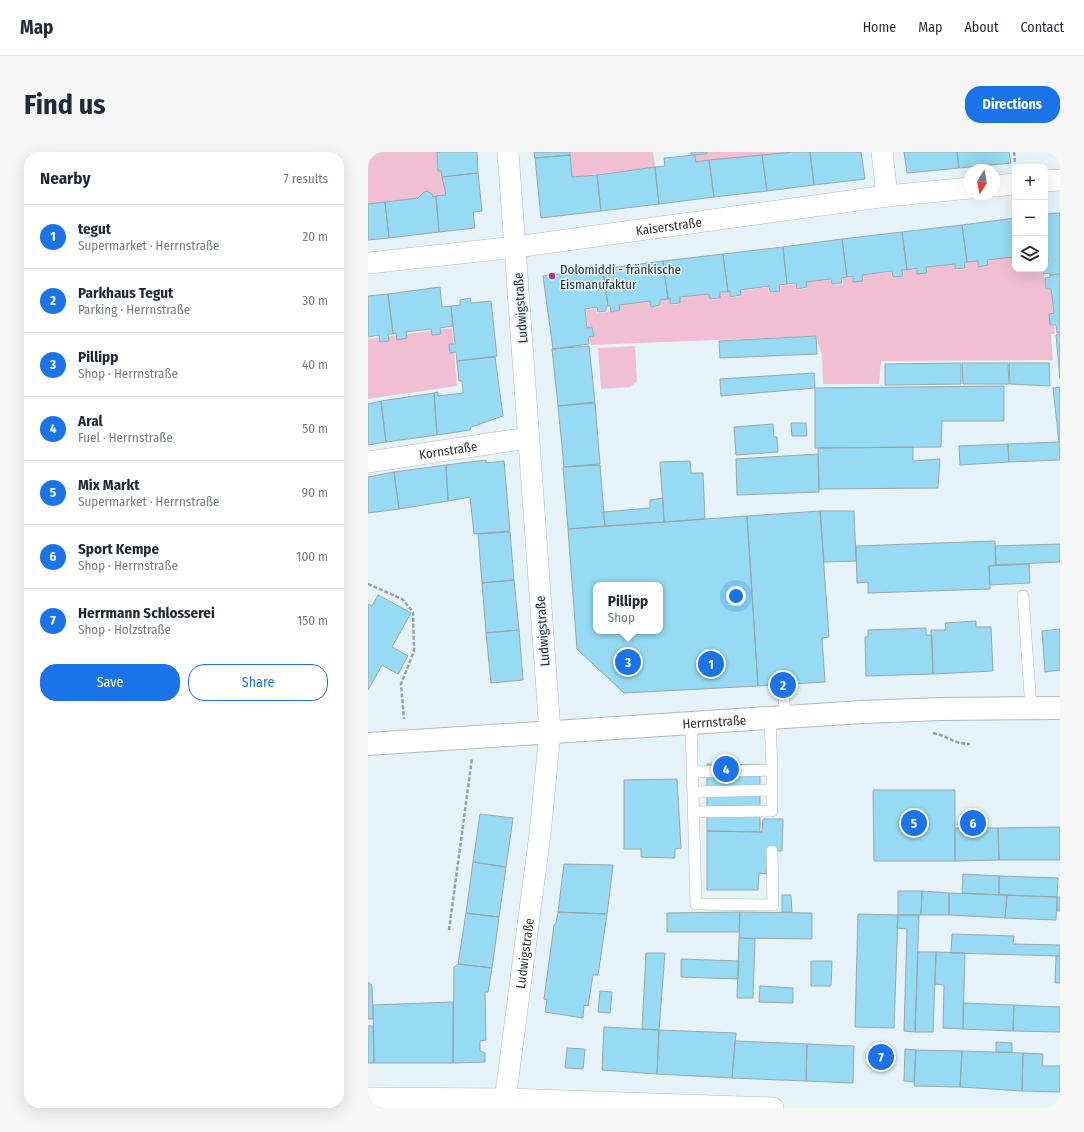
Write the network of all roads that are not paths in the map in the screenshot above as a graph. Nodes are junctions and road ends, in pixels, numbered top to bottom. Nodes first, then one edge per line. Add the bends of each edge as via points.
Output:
1 (508, 152) edge
2 (882, 152) edge
3 (1012, 176) edge
4 (1060, 180) edge
5 (1048, 181) edge
6 (1000, 183) edge
7 (964, 189) edge
8 (888, 196) junction
9 (516, 247) junction
10 (368, 263) edge
11 (528, 438) junction
12 (368, 462) edge
13 (1023, 596) dead end
14 (783, 685) dead end
15 (1031, 708) junction
16 (1060, 708) edge
17 (778, 718) junction
18 (691, 724) junction
19 (550, 732) junction
20 (368, 744) edge
21 (772, 770) junction
22 (693, 772) junction
23 (772, 790) junction
24 (693, 792) junction
25 (694, 812) junction
26 (772, 851) dead end
27 (368, 1098) edge
28 (504, 1104) edge
29 (773, 1108) edge

1 - 9 street, Ludwigstraße
2 - 8 street
3 - 6 street
4 - 5 street
7 - 8 street, Kaiserstraße
8 - 9 street, Kaiserstraße
9 - 10 street, Kaiserstraße
9 - 11 street, Ludwigstraße
11 - 12 street, Kornstraße
11 - 19 street, Ludwigstraße
13 - 15 lane
14 - 17 lane
15 - 16 street, Herrnstraße
15 - 17 street, Herrnstraße via 941,708
17 - 18 street, Herrnstraße
17 - 21 lane
18 - 19 street, Herrnstraße
18 - 22 lane
19 - 20 street, Herrnstraße
19 - 28 street, Ludwigstraße via 540,834
21 - 22 lane
21 - 23 lane
22 - 24 lane
23 - 24 lane
23 - 25 lane via 772,815
24 - 25 lane
25 - 26 lane via 696,904 773,905
27 - 28 street
28 - 29 street

